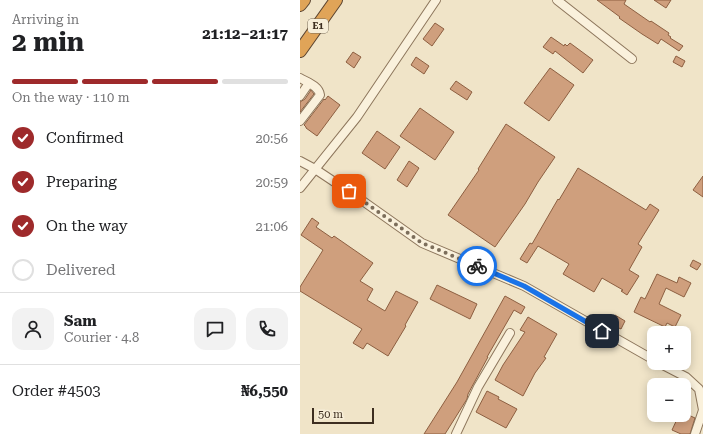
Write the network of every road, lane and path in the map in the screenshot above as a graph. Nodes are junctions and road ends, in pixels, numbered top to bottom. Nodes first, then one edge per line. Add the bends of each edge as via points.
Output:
1 (304, 0) edge
2 (336, 0) edge
3 (436, 0) edge
4 (557, 0) edge
5 (300, 5) edge
6 (300, 52) edge
7 (632, 59) dead end
8 (300, 78) edge
9 (309, 83) junction
10 (300, 96) edge
11 (300, 120) edge
12 (300, 161) edge
13 (315, 169) junction
14 (300, 188) edge
15 (510, 333) dead end
16 (647, 356) edge
17 (672, 370) edge
18 (456, 434) edge
19 (695, 434) edge

1 - 5 highway
2 - 6 highway, E1
3 - 13 street via 357,117
4 - 7 street
8 - 9 street
9 - 10 street
9 - 11 street via 318,89 320,95
12 - 13 street
13 - 14 street
13 - 16 street via 422,243 524,286
15 - 18 street via 478,387
17 - 19 street via 686,377 699,389 703,410

